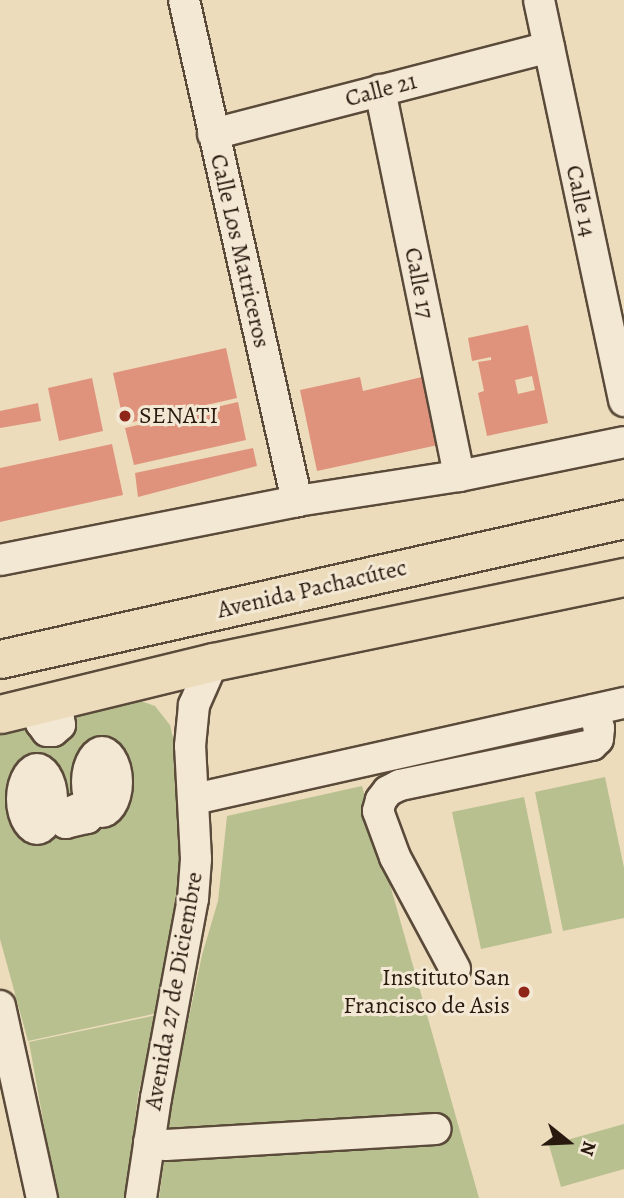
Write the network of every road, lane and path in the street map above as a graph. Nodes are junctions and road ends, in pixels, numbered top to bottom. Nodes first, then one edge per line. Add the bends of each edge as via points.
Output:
1 (184, 0) edge
2 (539, 0) edge
3 (549, 47) junction
4 (380, 90) junction
5 (214, 134) junction
6 (624, 401) edge
7 (624, 442) edge
8 (459, 476) junction
9 (297, 501) junction
10 (621, 521) edge
11 (0, 561) edge
12 (624, 576) edge
13 (0, 659) edge
14 (213, 662) junction
15 (624, 703) edge
16 (593, 710) junction
17 (0, 715) edge
18 (194, 799) junction
19 (455, 969) dead end
20 (0, 1006) edge
21 (436, 1129) dead end
22 (149, 1142) junction
23 (42, 1198) edge
24 (141, 1198) edge

1 - 5 street, Calle Los Matriceros
2 - 3 street, Calle 14
3 - 4 street, Calle 21
3 - 6 street, Calle 14
4 - 5 street, Calle 21
4 - 8 street, Calle 17
5 - 9 street, Calle Los Matriceros
7 - 8 street
8 - 9 street
9 - 11 street
10 - 13 main road, Avenida Pachacútec
12 - 14 main road, Avenida Pachacútec
14 - 17 main road, Avenida Pachacútec
14 - 18 street, Avenida 27 de Diciembre via 194,705 190,746
15 - 16 street
16 - 18 street
16 - 19 street via 599,728 592,746 400,785 381,800 379,811 395,857
18 - 22 street, Avenida 27 de Diciembre via 193,899
20 - 23 street
21 - 22 street via 166,1145
22 - 24 street, Avenida 27 de Diciembre

